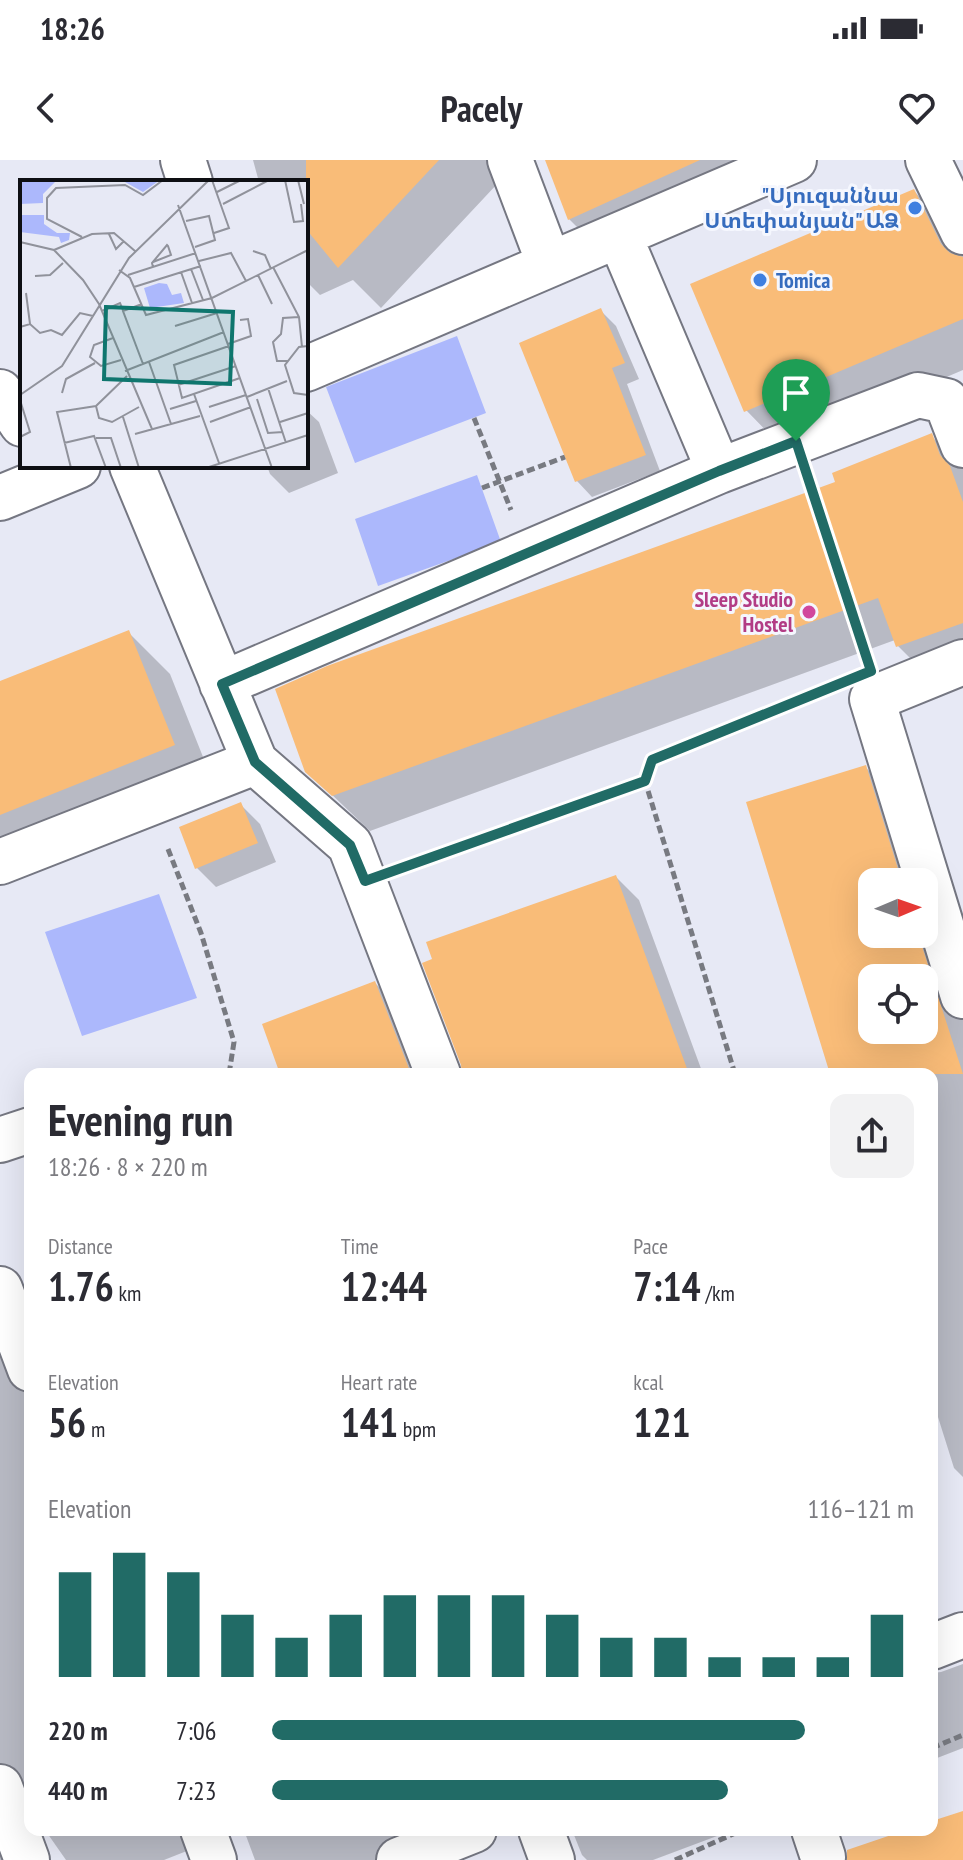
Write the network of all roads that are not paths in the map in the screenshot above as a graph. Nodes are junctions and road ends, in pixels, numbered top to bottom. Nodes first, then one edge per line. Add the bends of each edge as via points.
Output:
1 (183, 160) edge
2 (510, 160) edge
3 (794, 160) edge
4 (928, 160) edge
5 (189, 180) edge
6 (963, 232) edge
7 (619, 235) junction
8 (549, 263) junction
9 (308, 368) edge
10 (963, 376) edge
11 (0, 392) edge
12 (918, 395) junction
13 (20, 421) edge
14 (963, 445) edge
15 (133, 468) edge
16 (62, 469) edge
17 (719, 471) junction
18 (0, 498) edge
19 (963, 662) edge
20 (222, 684) junction
21 (255, 762) junction
22 (0, 862) edge
23 (963, 996) edge
24 (436, 1068) edge
25 (24, 1132) edge
26 (0, 1140) edge
27 (0, 1289) edge
28 (24, 1353) edge
29 (0, 1787) edge
30 (205, 1836) edge
31 (459, 1836) edge
32 (543, 1836) edge
33 (27, 1860) edge
34 (214, 1860) edge
35 (399, 1860) edge
36 (552, 1860) edge

1 - 5 street
2 - 8 street
3 - 7 street
4 - 6 street
7 - 8 street
7 - 17 street
8 - 9 street
10 - 12 street
11 - 13 street
12 - 14 street via 946,401
12 - 17 street
15 - 20 street
16 - 18 street
17 - 20 street
19 - 23 street via 872,699
20 - 21 street
21 - 22 street
21 - 24 street via 350,845
25 - 26 street
27 - 28 street
29 - 33 street
30 - 34 street
31 - 35 street
32 - 36 street

